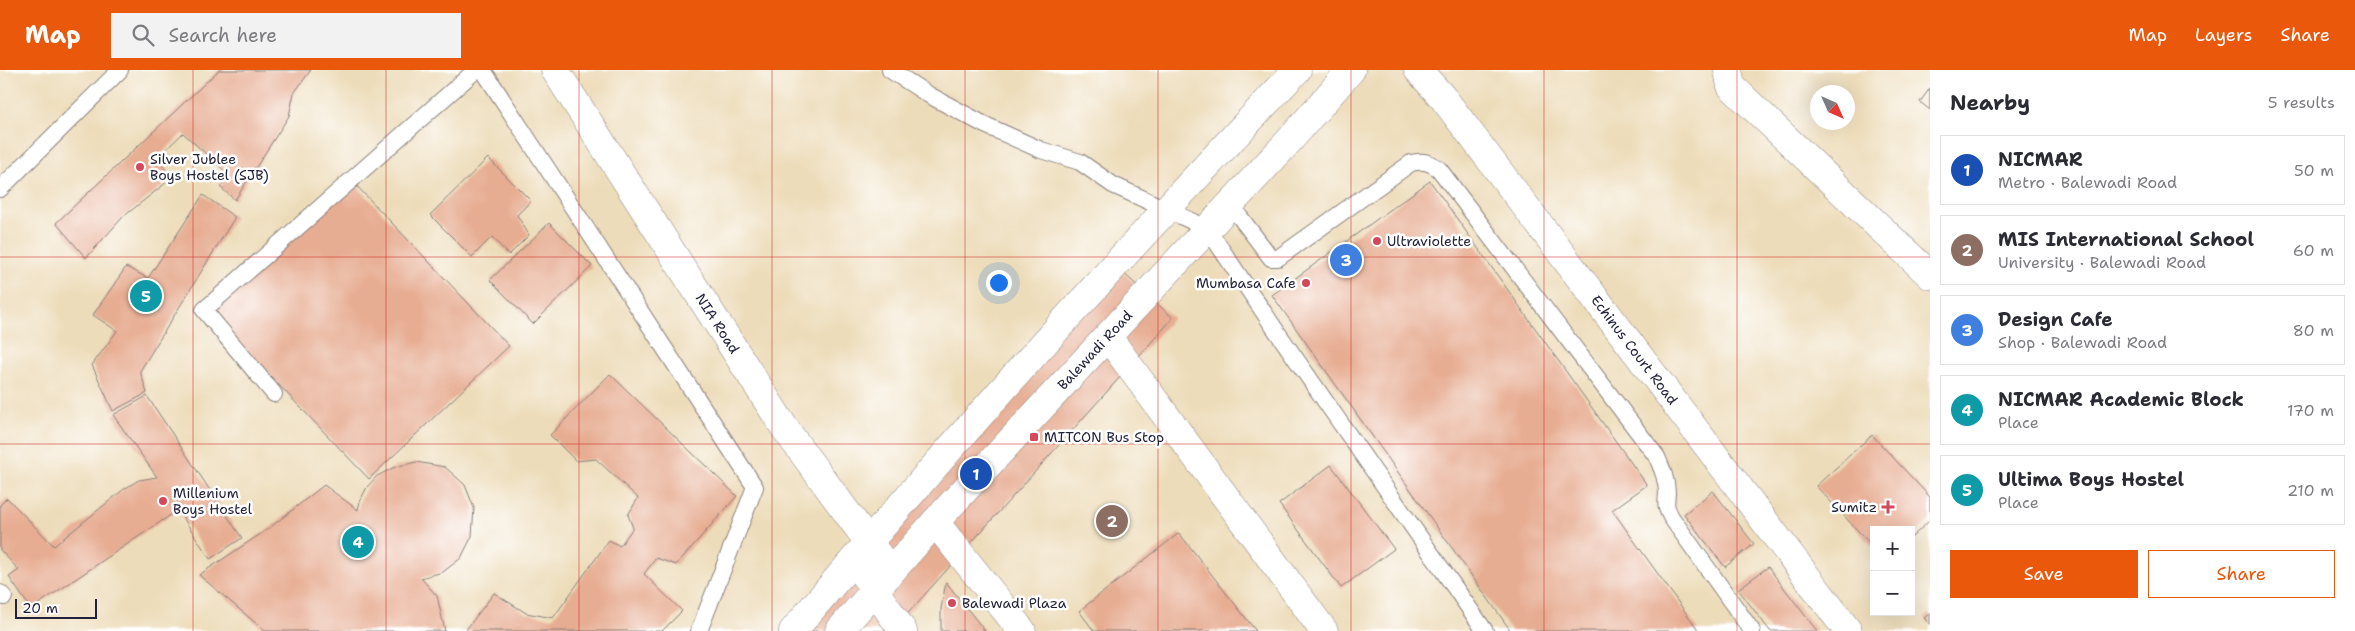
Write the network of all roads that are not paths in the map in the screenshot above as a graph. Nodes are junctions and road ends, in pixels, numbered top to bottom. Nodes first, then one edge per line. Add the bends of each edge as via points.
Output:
1 (120, 70) edge
2 (476, 70) edge
3 (483, 70) edge
4 (555, 70) edge
5 (890, 70) edge
6 (1297, 70) edge
7 (1352, 70) edge
8 (1418, 70) edge
9 (1728, 70) edge
10 (0, 189) edge
11 (1230, 204) junction
12 (1165, 208) junction
13 (1207, 228) junction
14 (1930, 275) edge
15 (1108, 337) junction
16 (274, 394) dead end
17 (935, 522) junction
18 (861, 551) junction
19 (882, 581) junction
20 (698, 631) edge
21 (793, 631) edge
22 (840, 631) edge
23 (903, 631) edge
24 (1022, 631) edge
25 (1324, 631) edge
26 (1485, 631) edge
27 (1752, 631) edge
28 (1848, 631) edge

1 - 10 lane
2 - 16 lane via 204,310
3 - 20 lane via 755,487
4 - 18 street, NIA Road
5 - 12 lane via 929,96 985,125 1041,150 1080,162 1113,185
6 - 12 street
7 - 11 street, Balewadi Road
8 - 28 street, Echinus Court Road via 1456,114
9 - 14 street via 1731,86
11 - 13 street, Balewadi Road
11 - 27 lane via 1271,258 1278,258 1410,163 1422,161 1439,169 1657,457 1664,474 1665,505 1670,517
12 - 13 lane
12 - 18 street
13 - 15 street, Balewadi Road
13 - 26 lane via 1274,330
15 - 17 street, Balewadi Road
15 - 25 street
17 - 19 street, Balewadi Road
17 - 24 street
18 - 19 street, NIA Road
18 - 21 street
19 - 22 street, Balewadi Road
19 - 23 street, NIA Road

